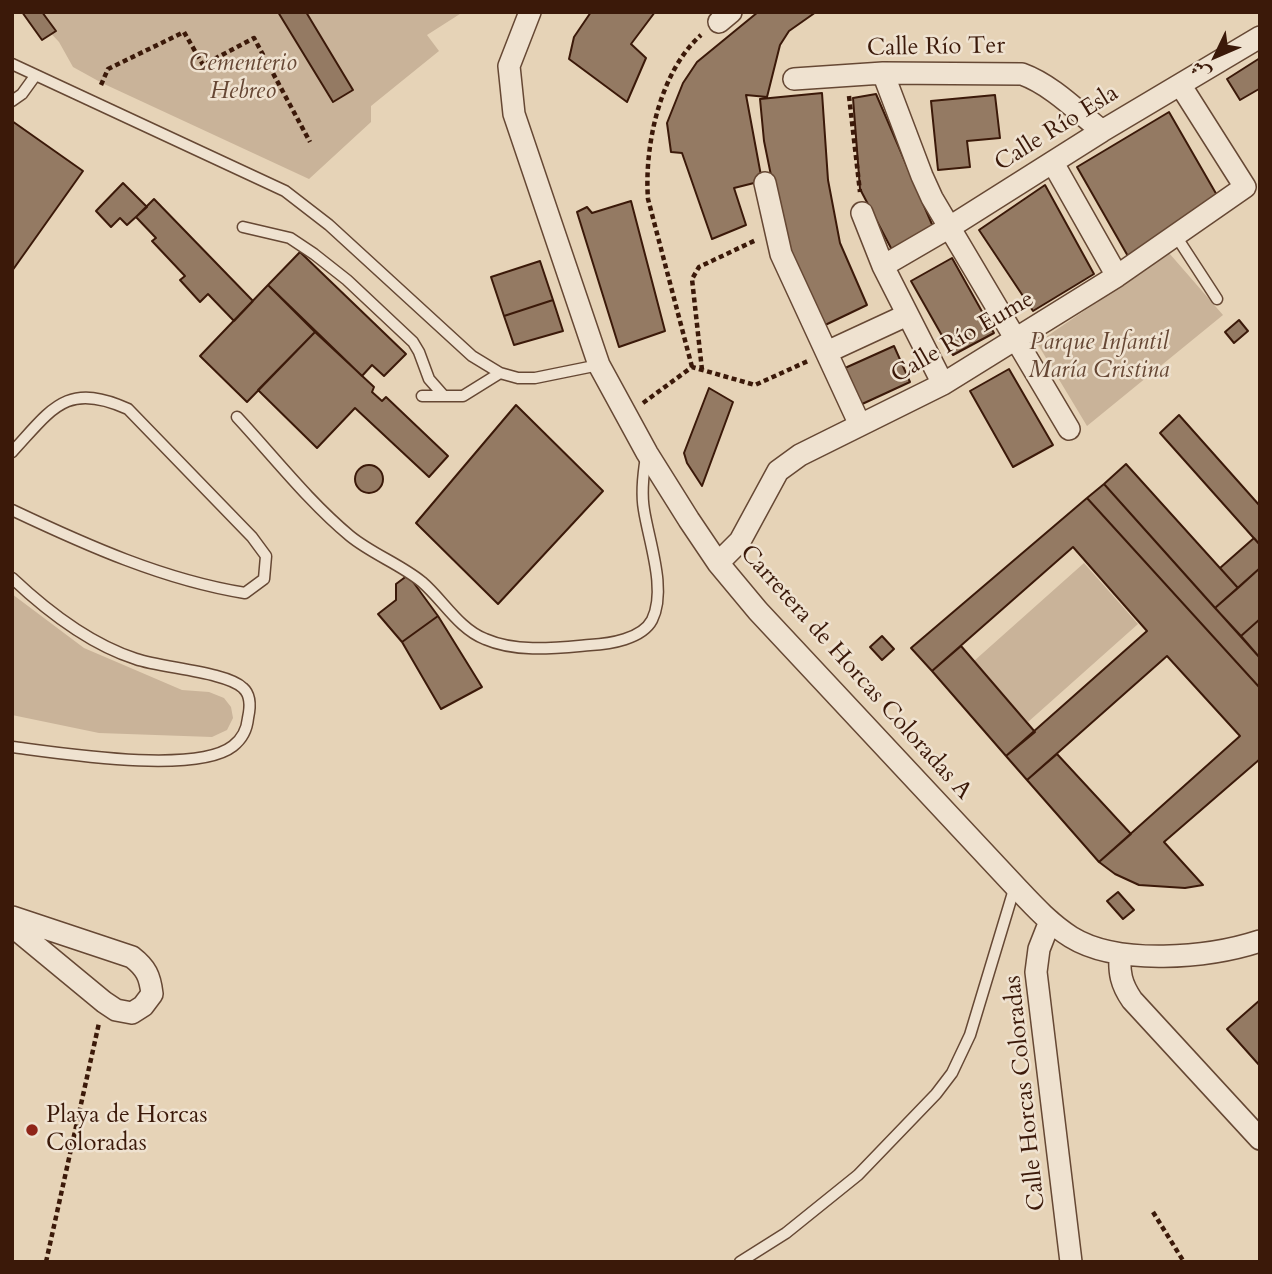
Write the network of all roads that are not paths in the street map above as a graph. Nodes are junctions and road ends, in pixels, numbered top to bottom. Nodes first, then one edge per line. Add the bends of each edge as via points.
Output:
1 (530, 12) edge
2 (1260, 37) edge
3 (12, 64) edge
4 (883, 73) junction
5 (35, 76) junction
6 (794, 79) dead end
7 (1181, 86) junction
8 (12, 101) edge
9 (1102, 131) junction
10 (1054, 163) junction
11 (765, 183) dead end
12 (862, 214) road end
13 (243, 226) dead end
14 (950, 227) junction
15 (1176, 236) junction
16 (883, 266) junction
17 (1117, 276) junction
18 (1217, 299) dead end
19 (907, 315) junction
20 (1017, 338) junction
21 (827, 352) junction
22 (599, 365) junction
23 (500, 373) junction
24 (943, 384) junction
25 (422, 396) dead end
26 (444, 396) junction
27 (237, 417) dead end
28 (860, 425) junction
29 (1069, 429) dead end
30 (12, 452) edge
31 (647, 453) junction
32 (12, 510) edge
33 (719, 563) junction
34 (12, 578) edge
35 (12, 747) edge
36 (1015, 886) junction
37 (12, 917) edge
38 (1050, 921) junction
39 (12, 926) edge
40 (1260, 941) edge
41 (1120, 954) junction
42 (1260, 1139) edge
43 (740, 1262) edge
44 (1071, 1262) edge

1 - 22 street, Carretera de Horcas Coloradas A via 509,66 514,114
2 - 7 street, Calle Río Esla
3 - 5 lane
4 - 6 street, Calle Río Ter
4 - 9 street, Calle Río Ter via 1023,74 1036,79
4 - 14 street via 922,176
5 - 8 lane
5 - 23 lane via 285,191 329,225 472,356
7 - 9 street, Calle Río Esla
7 - 15 street, Calle Río Eume via 1249,185
9 - 10 street, Calle Río Esla
10 - 14 street, Calle Río Esla
10 - 17 street
11 - 21 street via 781,254
12 - 16 street
13 - 26 lane via 290,238 347,280 413,342 429,379
14 - 16 street, Calle Río Esla
14 - 20 street
15 - 17 street, Calle Río Eume
15 - 18 lane
16 - 19 street
17 - 20 street, Calle Río Eume
19 - 21 street
19 - 24 street
20 - 24 street, Calle Río Eume
20 - 29 street
21 - 28 street
22 - 23 lane via 535,377
22 - 31 street, Carretera de Horcas Coloradas A
23 - 26 lane via 463,396
24 - 28 street, Calle Río Eume
25 - 26 lane
27 - 31 lane via 334,523 424,584 481,638 524,648 605,644 629,638 650,624 657,590 643,508
28 - 33 street, Calle Río Eume via 778,471 740,541
30 - 32 lane via 55,405 79,397 105,399 128,409 252,537 266,556 264,579 245,593 222,589 87,545
31 - 33 street, Carretera de Horcas Coloradas A
33 - 36 street, Carretera de Horcas Coloradas A via 767,621
34 - 35 lane via 75,629 107,647 145,662 230,680 245,689 250,702 246,727 233,747 200,757 97,757
36 - 38 street, Carretera de Horcas Coloradas A
36 - 43 lane via 970,1035 944,1084 858,1175 786,1233
37 - 39 street via 132,957 151,979 152,993 132,1013 116,1010
38 - 41 street, Carretera de Horcas Coloradas A via 1090,947
38 - 44 street, Calle Horcas Coloradas via 1036,972
40 - 41 street, Carretera de Horcas Coloradas A via 1214,953
41 - 42 street via 1123,986 1132,1000

